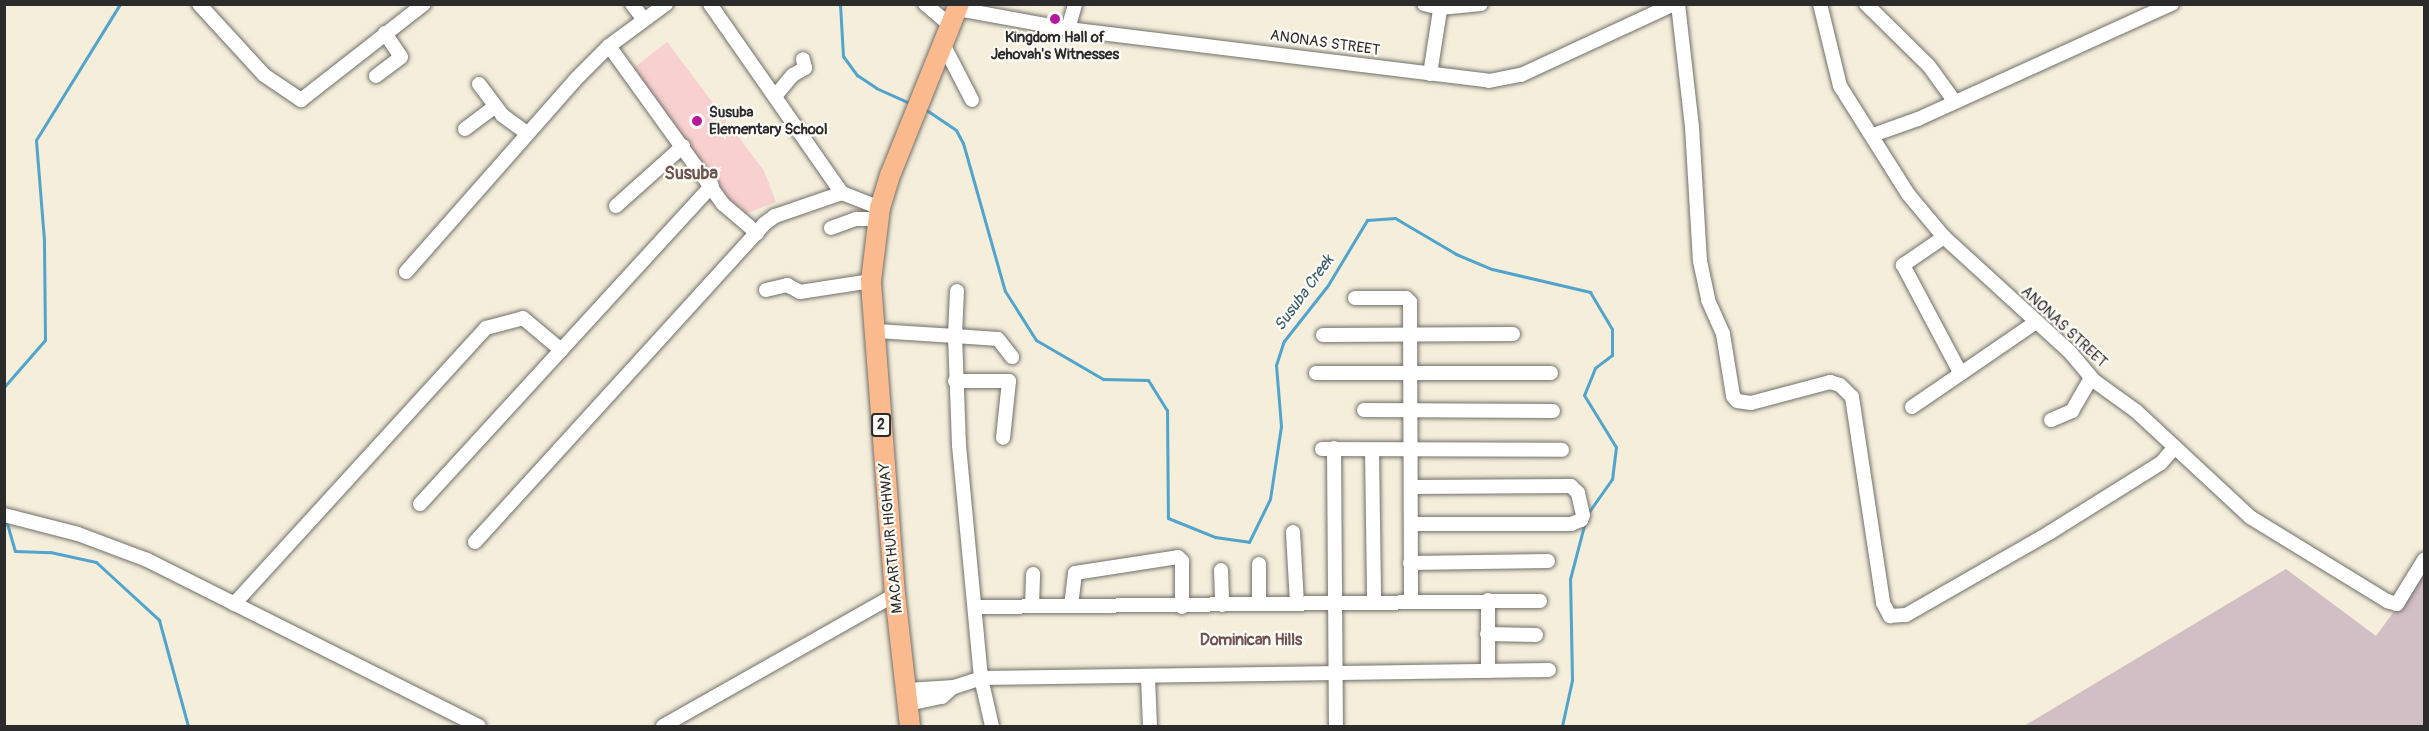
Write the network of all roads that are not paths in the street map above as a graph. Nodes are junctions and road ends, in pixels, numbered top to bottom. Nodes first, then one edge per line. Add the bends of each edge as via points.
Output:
1 (199, 4) edge
2 (424, 4) edge
3 (632, 4) edge
4 (666, 4) edge
5 (710, 4) edge
6 (925, 4) edge
7 (1075, 4) edge
8 (1424, 4) edge
9 (1481, 4) edge
10 (1676, 4) edge
11 (1866, 4) edge
12 (2172, 4) edge
13 (1441, 6) edge
14 (1823, 6) edge
15 (644, 21) junction
16 (953, 21) edge
17 (1068, 29) junction
18 (384, 33) junction
19 (609, 46) junction
20 (803, 59) dead end
21 (1430, 74) junction
22 (376, 76) dead end
23 (479, 84) dead end
24 (776, 95) junction
25 (972, 100) dead end
26 (1955, 102) junction
27 (495, 106) junction
28 (465, 129) dead end
29 (527, 133) junction
30 (1873, 135) junction
31 (683, 146) junction
32 (712, 185) junction
33 (842, 193) junction
34 (616, 206) dead end
35 (879, 214) junction
36 (831, 228) dead end
37 (757, 233) junction
38 (1944, 237) junction
39 (406, 272) dead end
40 (872, 281) junction
41 (766, 290) dead end
42 (957, 291) dead end
43 (1355, 298) dead end
44 (2036, 322) junction
45 (877, 331) junction
46 (1409, 334) junction
47 (1513, 334) dead end
48 (1323, 335) dead end
49 (955, 336) junction
50 (561, 350) junction
51 (1011, 357) dead end
52 (1409, 372) junction
53 (1316, 373) dead end
54 (1551, 373) dead end
55 (1961, 374) junction
56 (2091, 378) junction
57 (955, 381) junction
58 (1912, 407) dead end
59 (1364, 410) dead end
60 (1411, 410) junction
61 (1553, 411) dead end
62 (2051, 420) dead end
63 (1003, 438) dead end
64 (2175, 447) junction
65 (1412, 448) junction
66 (1372, 450) junction
67 (1562, 450) dead end
68 (1411, 487) junction
69 (420, 504) dead end
70 (4, 515) edge
71 (1411, 524) junction
72 (1293, 532) dead end
73 (475, 542) dead end
74 (2424, 560) edge
75 (1548, 561) dead end
76 (1410, 563) junction
77 (1259, 564) dead end
78 (1221, 570) dead end
79 (1033, 574) dead end
80 (896, 595) junction
81 (1411, 600) junction
82 (1488, 600) junction
83 (1374, 601) junction
84 (1540, 601) dead end
85 (1297, 603) junction
86 (1334, 603) junction
87 (234, 604) junction
88 (1259, 604) junction
89 (1222, 605) junction
90 (1032, 606) junction
91 (1071, 606) junction
92 (1182, 606) junction
93 (976, 607) junction
94 (1487, 634) junction
95 (1536, 634) dead end
96 (1488, 670) junction
97 (1549, 670) dead end
98 (1336, 674) junction
99 (1148, 677) junction
100 (981, 678) junction
101 (908, 697) junction
102 (479, 726) edge
103 (663, 726) edge
104 (910, 726) edge
105 (992, 726) edge
106 (1150, 726) edge
107 (1336, 726) edge

1 - 18 street via 264,75 301,100 317,91
2 - 18 street
3 - 15 street
4 - 15 street
5 - 24 street
6 - 16 street
7 - 17 street
8 - 13 street
9 - 13 street
10 - 21 street, ANONAS STREET via 1521,75 1489,81
10 - 64 street via 1690,104 1700,261 1708,300 1723,334 1733,396 1737,401 1751,403 1830,382 1851,397 1883,603 1890,616 1900,618 2049,533 2161,463
11 - 26 street via 1929,66
12 - 26 street
13 - 21 street
14 - 30 street, ANONAS STREET via 1840,86
15 - 19 street
16 - 17 street, ANONAS STREET
16 - 25 street
16 - 35 highway, MACARTHUR HIGHWAY / 2
17 - 21 street, ANONAS STREET
18 - 22 street via 401,57
19 - 29 street
19 - 31 street
20 - 24 street via 805,68 793,75
23 - 27 street
24 - 33 street
26 - 30 street
27 - 28 street
27 - 29 street
29 - 39 street
30 - 38 street, ANONAS STREET via 1908,195
31 - 32 street
31 - 34 street
32 - 37 street via 733,216
32 - 50 street
33 - 35 street
33 - 37 street via 775,216
35 - 36 street
35 - 40 highway, MACARTHUR HIGHWAY / 2
37 - 73 street
38 - 44 street, ANONAS STREET
38 - 55 street via 1903,265
40 - 41 street via 800,292 787,285
40 - 45 highway, MACARTHUR HIGHWAY / 2
42 - 49 street
43 - 46 street via 1406,298 1410,302
44 - 55 street
44 - 56 street, ANONAS STREET via 2078,360
45 - 49 street
45 - 80 highway, MACARTHUR HIGHWAY / 2
46 - 47 street
46 - 48 street
46 - 52 street
49 - 51 street via 998,339
49 - 57 street
50 - 69 street
50 - 87 street via 523,318 486,328
52 - 53 street
52 - 54 street
52 - 60 street
55 - 58 street
56 - 62 street via 2072,411
56 - 64 street, ANONAS STREET
57 - 63 street via 1009,381
57 - 93 street
59 - 60 street
60 - 61 street
60 - 65 street
64 - 74 street, ANONAS STREET via 2250,517 2387,602 2397,604
65 - 66 street
65 - 67 street
65 - 68 street
66 - 83 street
66 - 86 street via 1328,449
68 - 71 street
68 - 71 street via 1571,486 1578,493 1583,515 1571,524
70 - 87 street via 147,560
71 - 76 street
72 - 85 street
75 - 76 street
76 - 81 street
77 - 88 street
78 - 89 street
79 - 90 street
80 - 101 highway, MACARTHUR HIGHWAY / 2
80 - 103 street
81 - 82 street
81 - 83 street
82 - 84 street
82 - 94 street
83 - 86 street
85 - 86 street
85 - 88 street
86 - 98 street
87 - 102 street
88 - 89 street
89 - 92 street
90 - 91 street
90 - 93 street
91 - 92 street
91 - 92 street via 1075,573 1178,557 1182,561
93 - 100 street
94 - 95 street
94 - 96 street
96 - 97 street
96 - 98 street
98 - 99 street
98 - 107 street
99 - 100 street
99 - 106 street
100 - 101 street via 954,687 942,697
100 - 105 street
101 - 104 highway, MACARTHUR HIGHWAY / 2

